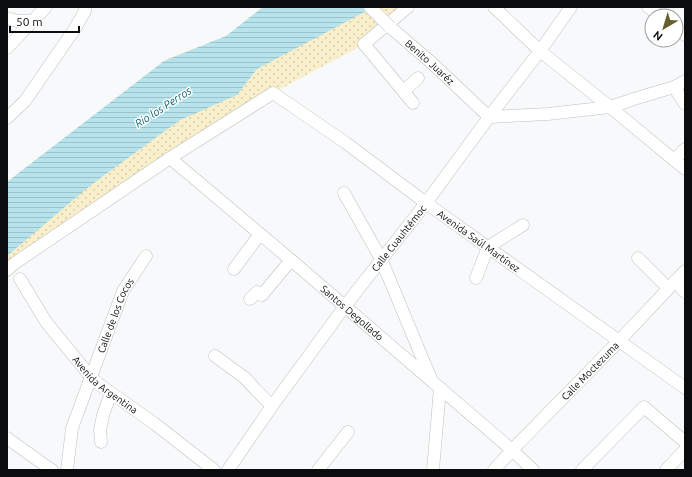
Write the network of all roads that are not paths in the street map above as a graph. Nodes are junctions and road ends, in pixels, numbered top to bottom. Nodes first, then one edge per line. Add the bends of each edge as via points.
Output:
1 (46, 7) edge
2 (85, 7) edge
3 (370, 7) edge
4 (408, 7) edge
5 (494, 7) edge
6 (571, 7) edge
7 (7, 18) edge
8 (33, 21) junction
9 (392, 23) junction
10 (7, 48) edge
11 (540, 51) junction
12 (418, 78) dead end
13 (685, 81) edge
14 (674, 87) junction
15 (404, 92) junction
16 (413, 104) dead end
17 (685, 104) edge
18 (610, 107) junction
19 (489, 117) junction
20 (7, 118) edge
21 (685, 149) edge
22 (170, 158) junction
23 (674, 160) junction
24 (685, 169) edge
25 (344, 193) dead end
26 (426, 203) junction
27 (523, 225) dead end
28 (260, 234) junction
29 (488, 247) junction
30 (146, 256) dead end
31 (638, 258) dead end
32 (291, 260) junction
33 (381, 260) junction
34 (234, 268) dead end
35 (7, 270) edge
36 (685, 270) edge
37 (476, 278) dead end
38 (20, 279) dead end
39 (672, 285) junction
40 (685, 292) edge
41 (250, 299) dead end
42 (345, 306) junction
43 (619, 341) junction
44 (215, 356) dead end
45 (91, 377) junction
46 (436, 385) junction
47 (685, 388) edge
48 (112, 393) junction
49 (272, 406) junction
50 (348, 432) dead end
51 (7, 438) edge
52 (101, 442) dead end
53 (685, 442) edge
54 (512, 450) junction
55 (685, 450) edge
56 (52, 470) edge
57 (67, 470) edge
58 (214, 470) edge
59 (228, 470) edge
60 (318, 470) edge
61 (433, 470) edge
62 (494, 470) edge
63 (533, 470) edge
64 (582, 470) edge
65 (666, 470) edge

1 - 8 street
2 - 20 street via 74,30 25,101
3 - 9 street, Benito Juaréz, bridge
4 - 9 street
5 - 11 street
6 - 11 street, Calle Cuauhtémoc
7 - 8 street
8 - 10 street
9 - 15 street via 364,44
9 - 19 street, Benito Juaréz
11 - 18 street
11 - 19 street, Calle Cuauhtémoc
12 - 15 street
13 - 14 street
14 - 17 street
14 - 18 street
15 - 16 street
18 - 19 street
18 - 23 street
19 - 26 street, Calle Cuauhtémoc
21 - 23 street
22 - 26 street, Avenida Saúl Martínez via 273,93
22 - 28 street, Santos Degollado
22 - 35 street
23 - 24 street
25 - 33 street
26 - 29 street, Avenida Saúl Martínez
26 - 33 street, Calle Cuauhtémoc
27 - 29 street
28 - 32 street, Santos Degollado
28 - 34 street
29 - 37 street
29 - 43 street, Avenida Saúl Martínez
30 - 45 street, Calle de los Cocos via 123,291
31 - 39 street
32 - 41 street via 262,295 257,292
32 - 42 street, Santos Degollado
33 - 42 street, Calle Cuauhtémoc
33 - 46 street
36 - 39 street, Calle Moctezuma
38 - 45 street, Avenida Argentina via 46,322
39 - 40 street
39 - 43 street, Calle Moctezuma
42 - 46 street, Santos Degollado
42 - 49 street, Calle Cuauhtémoc
43 - 47 street, Avenida Saúl Martínez
43 - 54 street, Calle Moctezuma
44 - 49 street via 245,378
45 - 48 street, Avenida Argentina
45 - 57 street, Calle de los Cocos via 72,428
46 - 54 street, Santos Degollado
46 - 61 street
48 - 52 street via 100,430
48 - 58 street, Avenida Argentina
49 - 59 street, Calle Cuauhtémoc
50 - 60 street
51 - 56 street
53 - 64 street via 644,407
54 - 62 street, Calle Moctezuma
54 - 63 street, Santos Degollado
55 - 65 street

